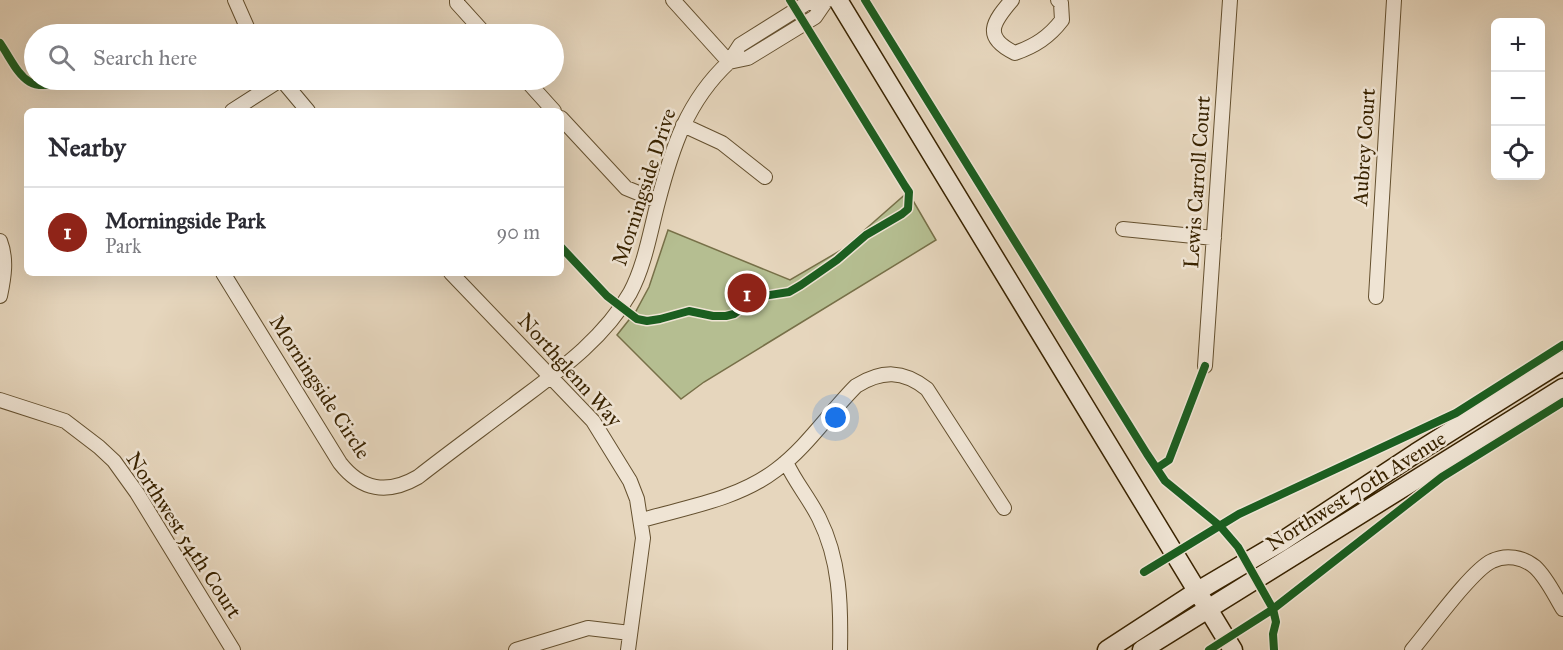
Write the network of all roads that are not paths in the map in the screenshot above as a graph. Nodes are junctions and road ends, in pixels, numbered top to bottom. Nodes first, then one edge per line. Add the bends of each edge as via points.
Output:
1 (457, 0) edge
2 (673, 0) edge
3 (827, 0) edge
4 (838, 0) edge
5 (1012, 0) edge
6 (1058, 0) edge
7 (1230, 0) edge
8 (1394, 0) edge
9 (236, 5) edge
10 (245, 24) edge
11 (476, 24) edge
12 (729, 62) junction
13 (265, 90) edge
14 (290, 90) edge
15 (535, 90) edge
16 (237, 108) edge
17 (305, 108) edge
18 (552, 108) edge
19 (564, 121) edge
20 (683, 125) junction
21 (765, 177) dead end
22 (658, 201) junction
23 (1123, 229) dead end
24 (1214, 238) junction
25 (0, 241) edge
26 (225, 276) edge
27 (454, 276) edge
28 (0, 296) edge
29 (1376, 297) dead end
30 (1563, 361) edge
31 (1205, 366) dead end
32 (551, 377) junction
33 (1563, 388) edge
34 (0, 400) edge
35 (786, 462) junction
36 (1004, 508) dead end
37 (642, 520) junction
38 (1196, 592) junction
39 (1207, 609) junction
40 (1563, 609) edge
41 (630, 633) junction
42 (233, 650) edge
43 (516, 650) edge
44 (628, 650) edge
45 (840, 650) edge
46 (1107, 650) edge
47 (1142, 650) edge
48 (1233, 650) edge
49 (1412, 650) edge

1 - 11 street
2 - 12 street
3 - 12 street, Morningside Drive via 807,3 740,45
4 - 38 main road
5 - 6 street via 997,17 993,32 1000,46 1015,53 1053,32 1062,20
7 - 24 street, Lewis Carroll Court
8 - 29 street, Aubrey Court
9 - 10 street
12 - 20 street, Morningside Drive via 706,87
13 - 16 street
14 - 17 street
15 - 18 street
19 - 22 street via 626,188
20 - 21 street via 722,143
20 - 22 street, Morningside Drive
22 - 32 street, Morningside Drive via 640,269 622,307 602,331
23 - 24 street
24 - 31 street, Lewis Carroll Court
25 - 28 street via 5,269
26 - 32 street, Morningside Circle via 340,463 348,473 370,486 394,488 407,484
27 - 32 street, Northglenn Way
30 - 38 main road, Northwest 70th Avenue
32 - 37 street, Northglenn Way via 609,444 630,481
33 - 39 main road, Northwest 70th Avenue
34 - 42 street, Northwest 54th Court via 64,421 114,461
35 - 36 street via 856,386 880,375 905,376 936,399
35 - 37 street via 746,489
35 - 45 street via 829,540 840,593
37 - 41 street, Northglenn Way via 641,558
38 - 39 main road
38 - 46 main road, Northwest 70th Avenue
39 - 47 main road, Northwest 70th Avenue
39 - 48 main road
40 - 49 street via 1527,561 1494,559 1478,571
41 - 43 street via 588,628
41 - 44 street, Northglenn Way

